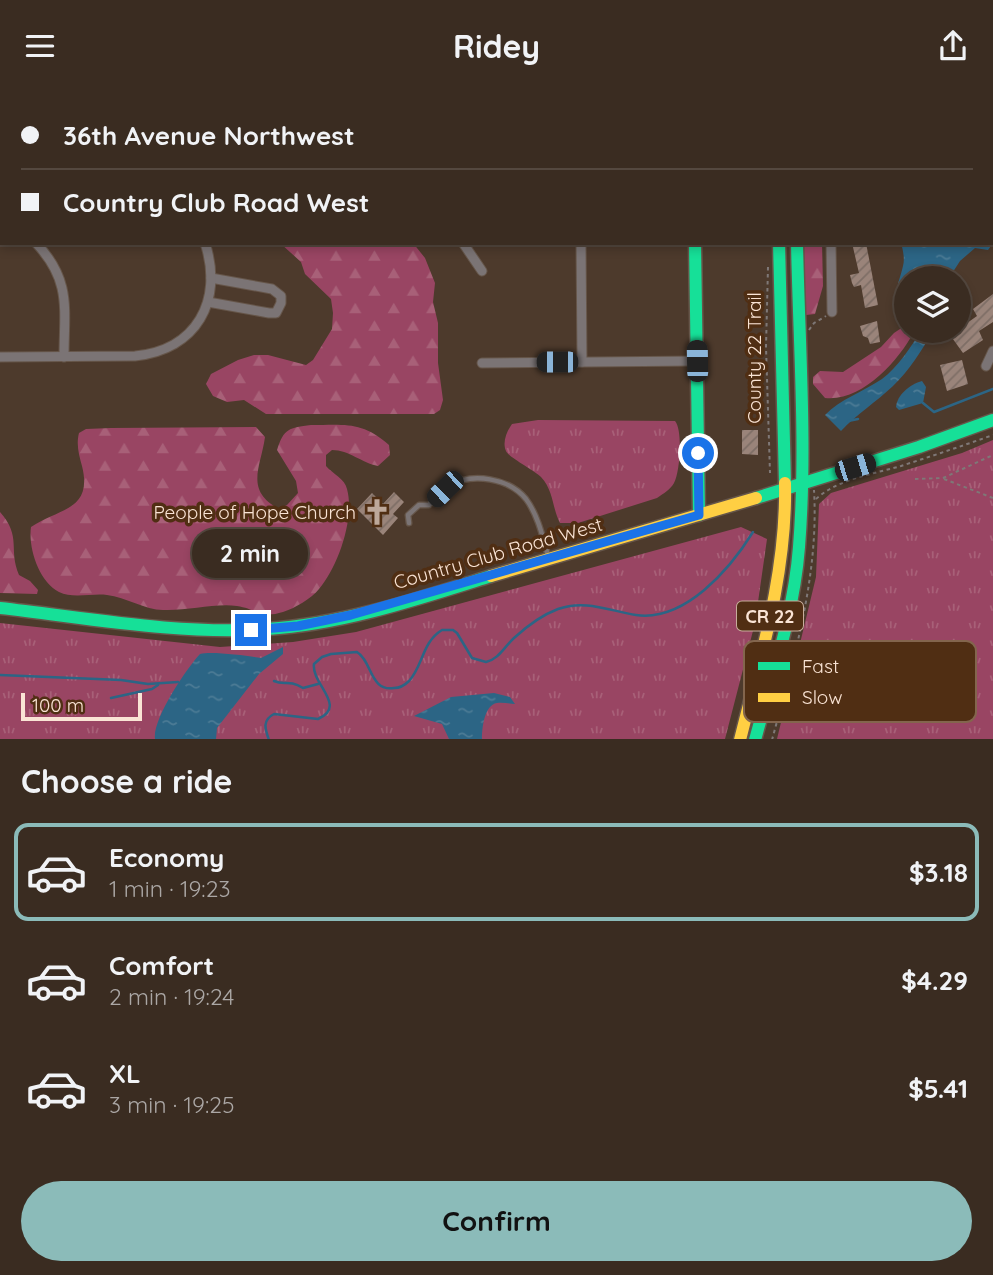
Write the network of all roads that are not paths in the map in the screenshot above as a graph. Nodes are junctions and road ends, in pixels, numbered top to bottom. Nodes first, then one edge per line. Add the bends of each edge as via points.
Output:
1 (38, 245) edge
2 (205, 245) edge
3 (464, 245) edge
4 (580, 245) edge
5 (695, 245) edge
6 (779, 245) edge
7 (797, 245) edge
8 (831, 245) edge
9 (482, 271) dead end
10 (211, 278) junction
11 (208, 302) junction
12 (832, 312) dead end
13 (993, 351) edge
14 (0, 357) edge
15 (64, 357) junction
16 (697, 361) junction
17 (582, 362) junction
18 (482, 363) dead end
19 (986, 366) dead end
20 (993, 420) edge
21 (802, 485) junction
22 (785, 490) junction
23 (699, 515) junction
24 (409, 523) dead end
25 (549, 558) junction
26 (0, 608) edge
27 (764, 641) edge
28 (781, 641) edge
29 (744, 722) edge
30 (760, 722) edge
31 (740, 739) edge
32 (755, 739) edge

1 - 15 street via 62,283
2 - 10 street
3 - 9 street
4 - 17 street
5 - 16 main road
6 - 22 main road, CR 22
7 - 21 main road, CR 22
8 - 12 street
10 - 11 street
10 - 11 street via 272,289 281,296 281,303 276,313 269,313
11 - 15 street via 195,328 152,355
13 - 19 street
14 - 15 street
16 - 17 street
16 - 23 main road
17 - 18 street
20 - 21 main road, Country Club Road West
21 - 22 main road, Country Club Road West
21 - 28 main road, CR 22 via 794,590
22 - 23 main road, Country Club Road West
22 - 27 main road, CR 22 via 776,593
23 - 25 main road, Country Club Road West
24 - 25 lane via 408,515 419,505 429,505 445,489 463,480 484,479 507,485 530,506
25 - 26 main road, Country Club Road West via 351,615 268,629 177,627
29 - 31 main road, CR 22
30 - 32 main road, CR 22

